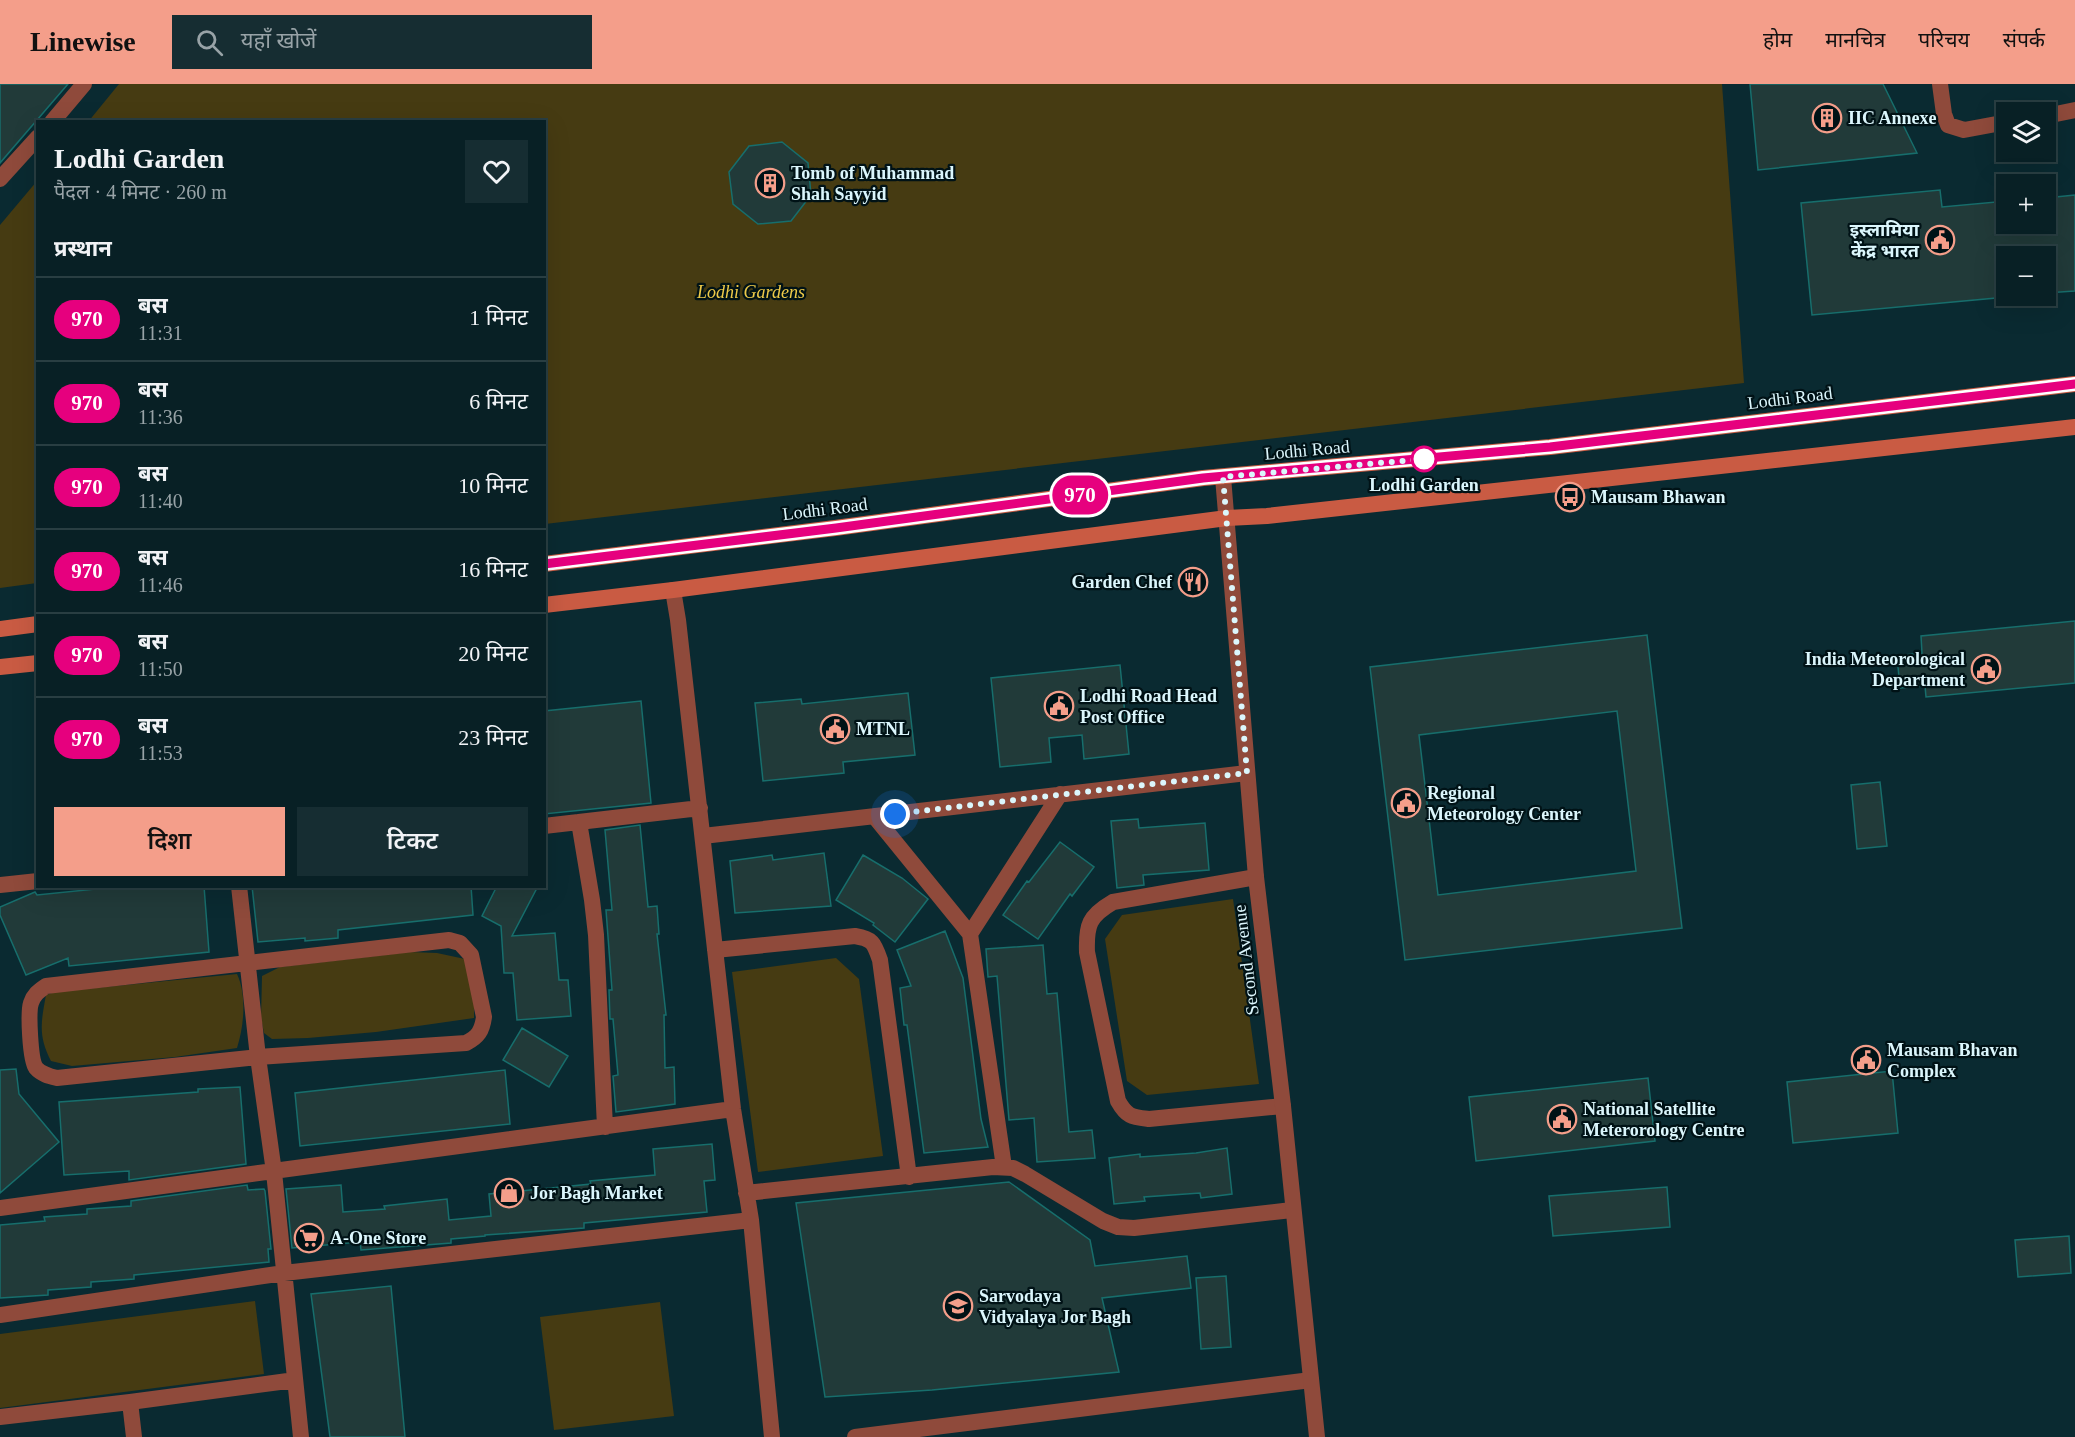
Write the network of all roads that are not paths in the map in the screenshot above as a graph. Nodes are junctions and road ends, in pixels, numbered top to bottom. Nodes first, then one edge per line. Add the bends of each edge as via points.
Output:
1 (84, 84) edge
2 (1940, 84) edge
3 (2075, 111) edge
4 (2056, 114) edge
5 (54, 120) edge
6 (1996, 124) edge
7 (36, 139) edge
8 (0, 179) edge
9 (2075, 384) edge
10 (2075, 427) edge
11 (1223, 477) junction
12 (1227, 518) junction
13 (546, 564) edge
14 (673, 590) junction
15 (546, 605) edge
16 (36, 624) edge
17 (0, 629) edge
18 (36, 663) edge
19 (0, 667) edge
20 (1247, 773) junction
21 (1060, 794) junction
22 (700, 808) junction
23 (874, 816) junction
24 (579, 822) junction
25 (546, 826) edge
26 (703, 836) junction
27 (1256, 877) junction
28 (36, 881) edge
29 (0, 885) edge
30 (239, 888) edge
31 (970, 934) junction
32 (715, 950) junction
33 (248, 962) junction
34 (258, 1058) junction
35 (1282, 1106) junction
36 (733, 1109) junction
37 (605, 1127) junction
38 (1004, 1167) junction
39 (274, 1172) junction
40 (909, 1177) junction
41 (746, 1193) junction
42 (0, 1208) edge
43 (1292, 1210) junction
44 (751, 1220) junction
45 (284, 1273) junction
46 (0, 1315) edge
47 (295, 1380) junction
48 (1311, 1380) junction
49 (130, 1402) junction
50 (0, 1417) edge
51 (134, 1437) edge
52 (301, 1437) edge
53 (772, 1437) edge
54 (855, 1437) edge
55 (1317, 1437) edge

1 - 5 street
2 - 6 street via 1948,125 1964,130
3 - 4 street
7 - 8 street
9 - 11 main road, Lodhi Road via 1550,447
10 - 12 main road
11 - 12 street, Second Avenue
11 - 13 main road, Lodhi Road
12 - 14 main road
12 - 20 street, Second Avenue
14 - 15 main road
14 - 22 street
16 - 17 main road
18 - 19 main road
20 - 21 street
20 - 27 street, Second Avenue
21 - 23 street
21 - 31 street
22 - 24 street
22 - 26 street
23 - 26 street
23 - 31 street
24 - 25 street
24 - 37 street via 596,935
26 - 32 street
27 - 35 street, Second Avenue
27 - 35 street via 1113,902 1091,919 1086,934 1087,952 1118,1101 1124,1112 1149,1119
28 - 29 street
30 - 33 street
31 - 38 street
32 - 36 street
32 - 40 street via 855,936 867,938 874,945 880,960
33 - 34 street
33 - 34 street via 46,986 35,993 30,1005 32,1058 35,1067 57,1078
33 - 34 street via 449,940 460,943 471,955 483,1017 477,1038 466,1043
34 - 39 street
35 - 43 street, Second Avenue
36 - 37 street
36 - 41 street
37 - 39 street
38 - 40 street
38 - 43 street via 1025,1174 1118,1227
39 - 42 street
39 - 45 street
40 - 41 street
41 - 44 street
43 - 48 street, Second Avenue
44 - 45 street
44 - 53 street
45 - 46 street
45 - 47 street
47 - 49 street
47 - 52 street
48 - 54 street
48 - 55 street, Second Avenue
49 - 50 street
49 - 51 street

